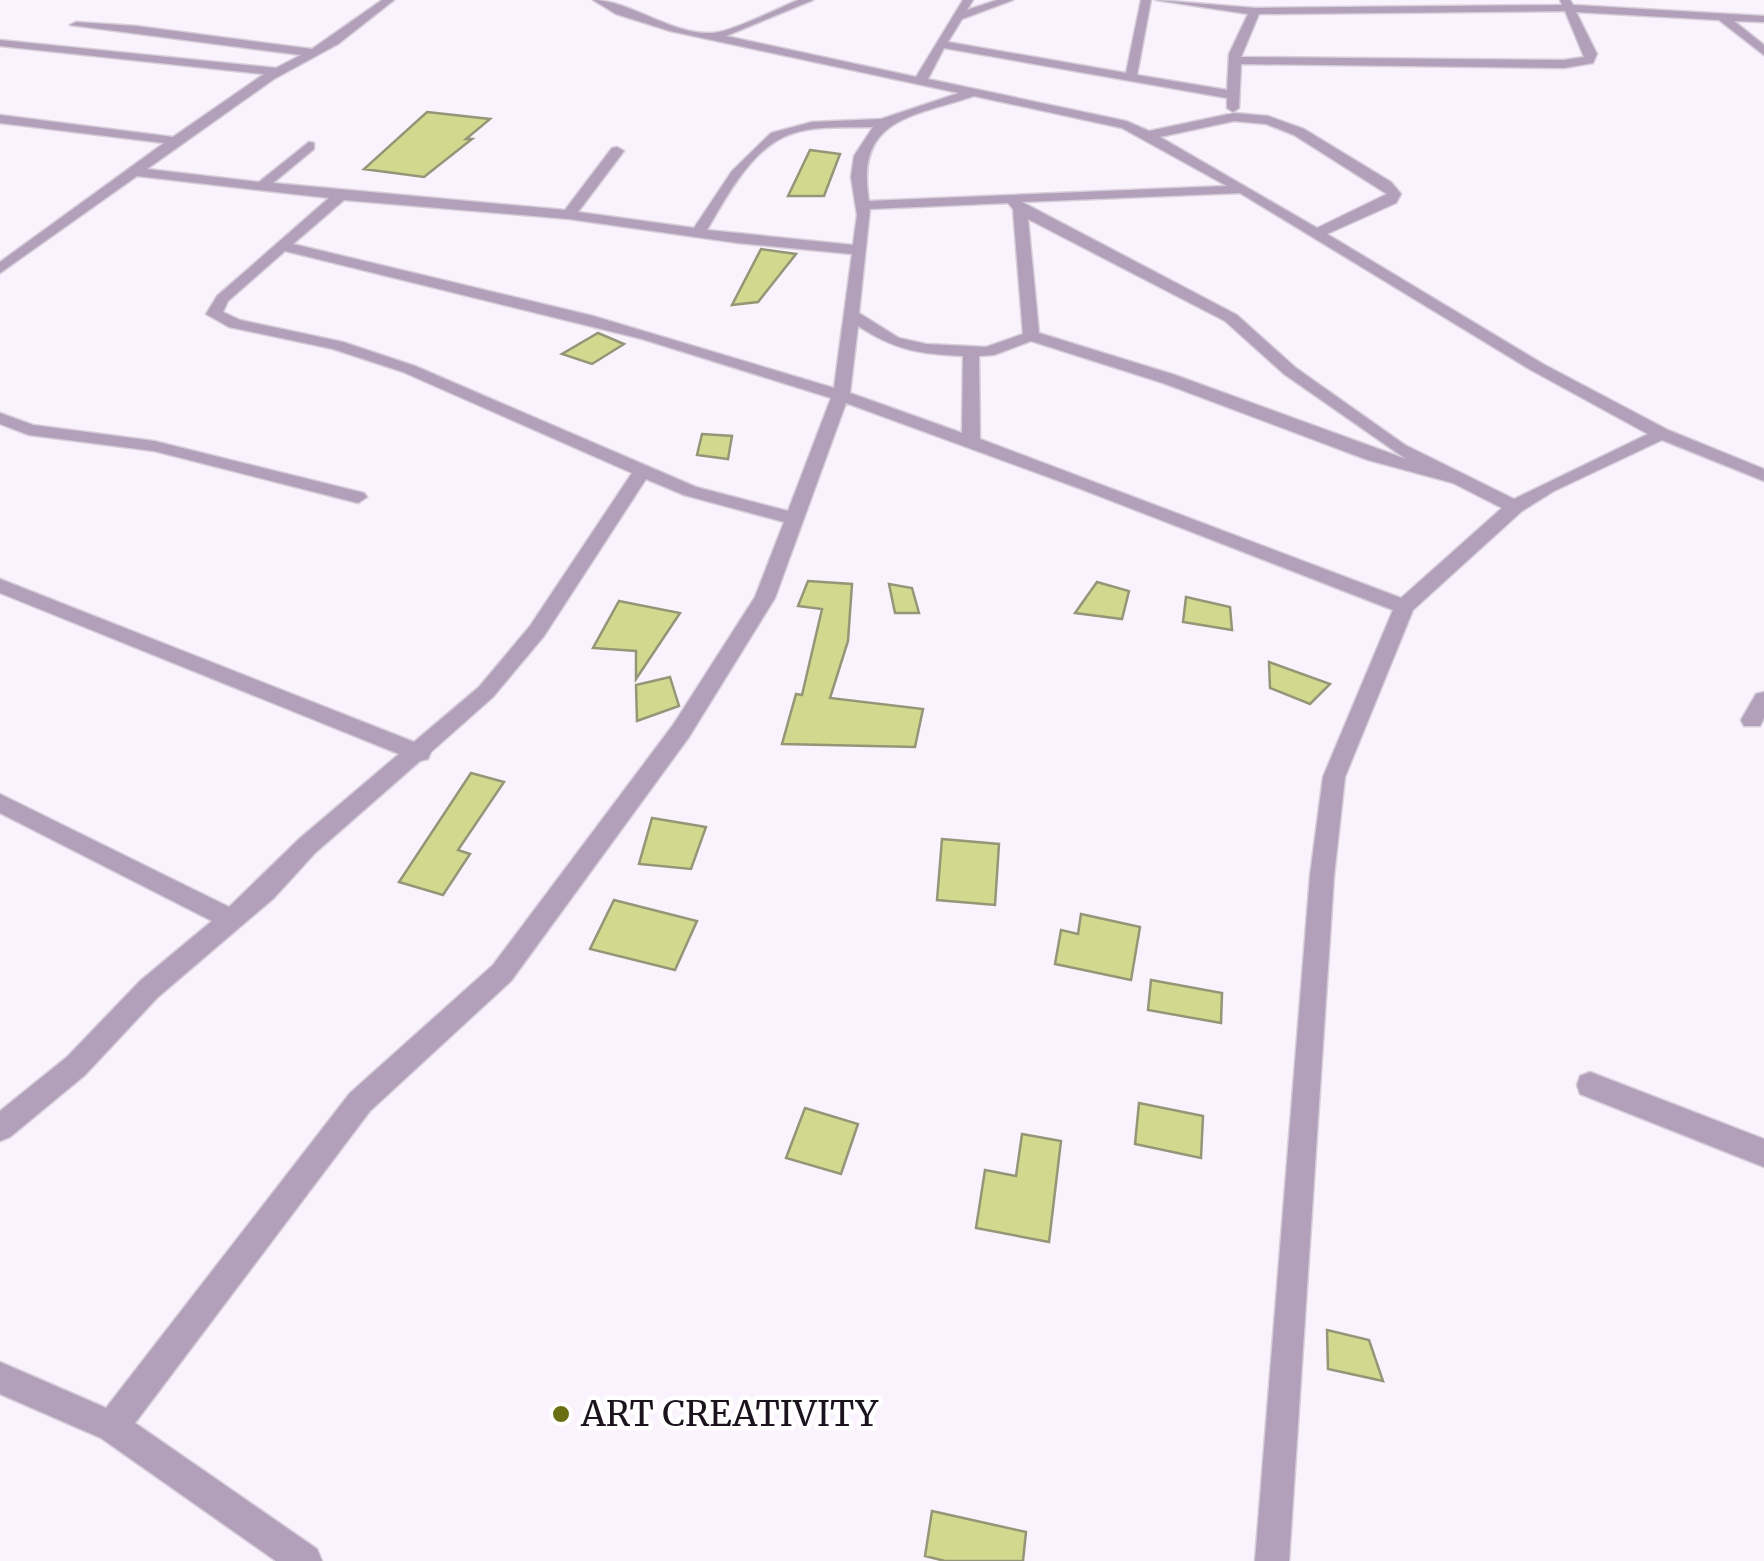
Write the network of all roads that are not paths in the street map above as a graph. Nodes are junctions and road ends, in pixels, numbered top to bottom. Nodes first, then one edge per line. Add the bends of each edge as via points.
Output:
1 (390, 0) edge
2 (598, 0) edge
3 (808, 0) edge
4 (968, 0) edge
5 (1008, 0) edge
6 (1146, 0) edge
7 (1161, 0) edge
8 (1567, 4) edge
9 (1255, 11) junction
10 (1720, 15) junction
11 (957, 17) junction
12 (1764, 18) edge
13 (76, 25) dead end
14 (714, 37) junction
15 (0, 43) edge
16 (940, 44) junction
17 (1764, 51) edge
18 (314, 53) junction
19 (1235, 60) junction
20 (278, 72) junction
21 (1131, 76) junction
22 (922, 82) junction
23 (975, 92) junction
24 (1234, 95) junction
25 (1234, 117) junction
26 (0, 118) edge
27 (882, 123) junction
28 (1150, 136) junction
29 (168, 140) dead end
30 (309, 146) dead end
31 (617, 151) dead end
32 (132, 172) junction
33 (263, 185) junction
34 (1242, 189) junction
35 (341, 194) junction
36 (1017, 204) junction
37 (864, 205) junction
38 (569, 215) junction
39 (698, 233) junction
40 (1315, 234) junction
41 (285, 246) junction
42 (861, 250) junction
43 (0, 269) edge
44 (849, 313) junction
45 (1031, 336) junction
46 (972, 354) junction
47 (842, 395) junction
48 (0, 418) edge
49 (1662, 434) junction
50 (971, 442) junction
51 (643, 470) junction
52 (1764, 475) edge
53 (1451, 478) junction
54 (358, 497) dead end
55 (1515, 508) junction
56 (796, 520) junction
57 (0, 586) edge
58 (1404, 608) junction
59 (1764, 700) edge
60 (1752, 720) dead end
61 (420, 753) junction
62 (0, 803) edge
63 (231, 918) junction
64 (1590, 1085) dead end
65 (0, 1128) edge
66 (1764, 1153) edge
67 (0, 1378) edge
68 (112, 1428) junction
69 (305, 1561) edge
70 (1272, 1561) edge

1 - 18 street
2 - 14 street via 640,20
3 - 14 street
4 - 11 street
5 - 11 street
6 - 21 street
7 - 9 street
8 - 9 street
8 - 10 street
8 - 19 street via 1589,60
9 - 19 street
10 - 12 street
10 - 17 street
11 - 16 street
13 - 18 street
14 - 22 street
15 - 20 street
16 - 21 street
16 - 22 street
18 - 20 street
19 - 24 street
20 - 32 street
21 - 24 street
22 - 23 street
23 - 27 street
23 - 28 street via 1106,118
24 - 25 street
25 - 28 street
25 - 40 street via 1284,124 1394,194
26 - 29 street
27 - 37 street via 860,156
27 - 39 street via 777,134 728,186
28 - 34 street
30 - 33 street
31 - 38 street
32 - 33 street
32 - 43 street
33 - 35 street
34 - 36 street
34 - 40 street
35 - 38 street
35 - 41 street
36 - 37 street
36 - 45 street
36 - 53 street via 1231,318 1290,371
37 - 42 street
38 - 39 street
39 - 42 street
40 - 49 street
41 - 47 street via 625,329
41 - 51 street via 214,314 409,369
42 - 44 street
44 - 46 street via 906,347
44 - 47 street
45 - 46 street
45 - 53 street
46 - 50 street
47 - 50 street
47 - 56 street
48 - 54 street via 29,430 154,446
49 - 52 street
49 - 55 street
50 - 58 street
51 - 56 street via 735,506
51 - 61 street via 537,631 486,692
53 - 55 street
55 - 58 street
56 - 68 street via 765,598 681,732 502,974 360,1102
57 - 61 street
58 - 70 street via 1334,777
59 - 60 street
61 - 63 street
62 - 63 street
63 - 65 street via 149,988 76,1066
64 - 66 street
67 - 68 street
68 - 69 street

